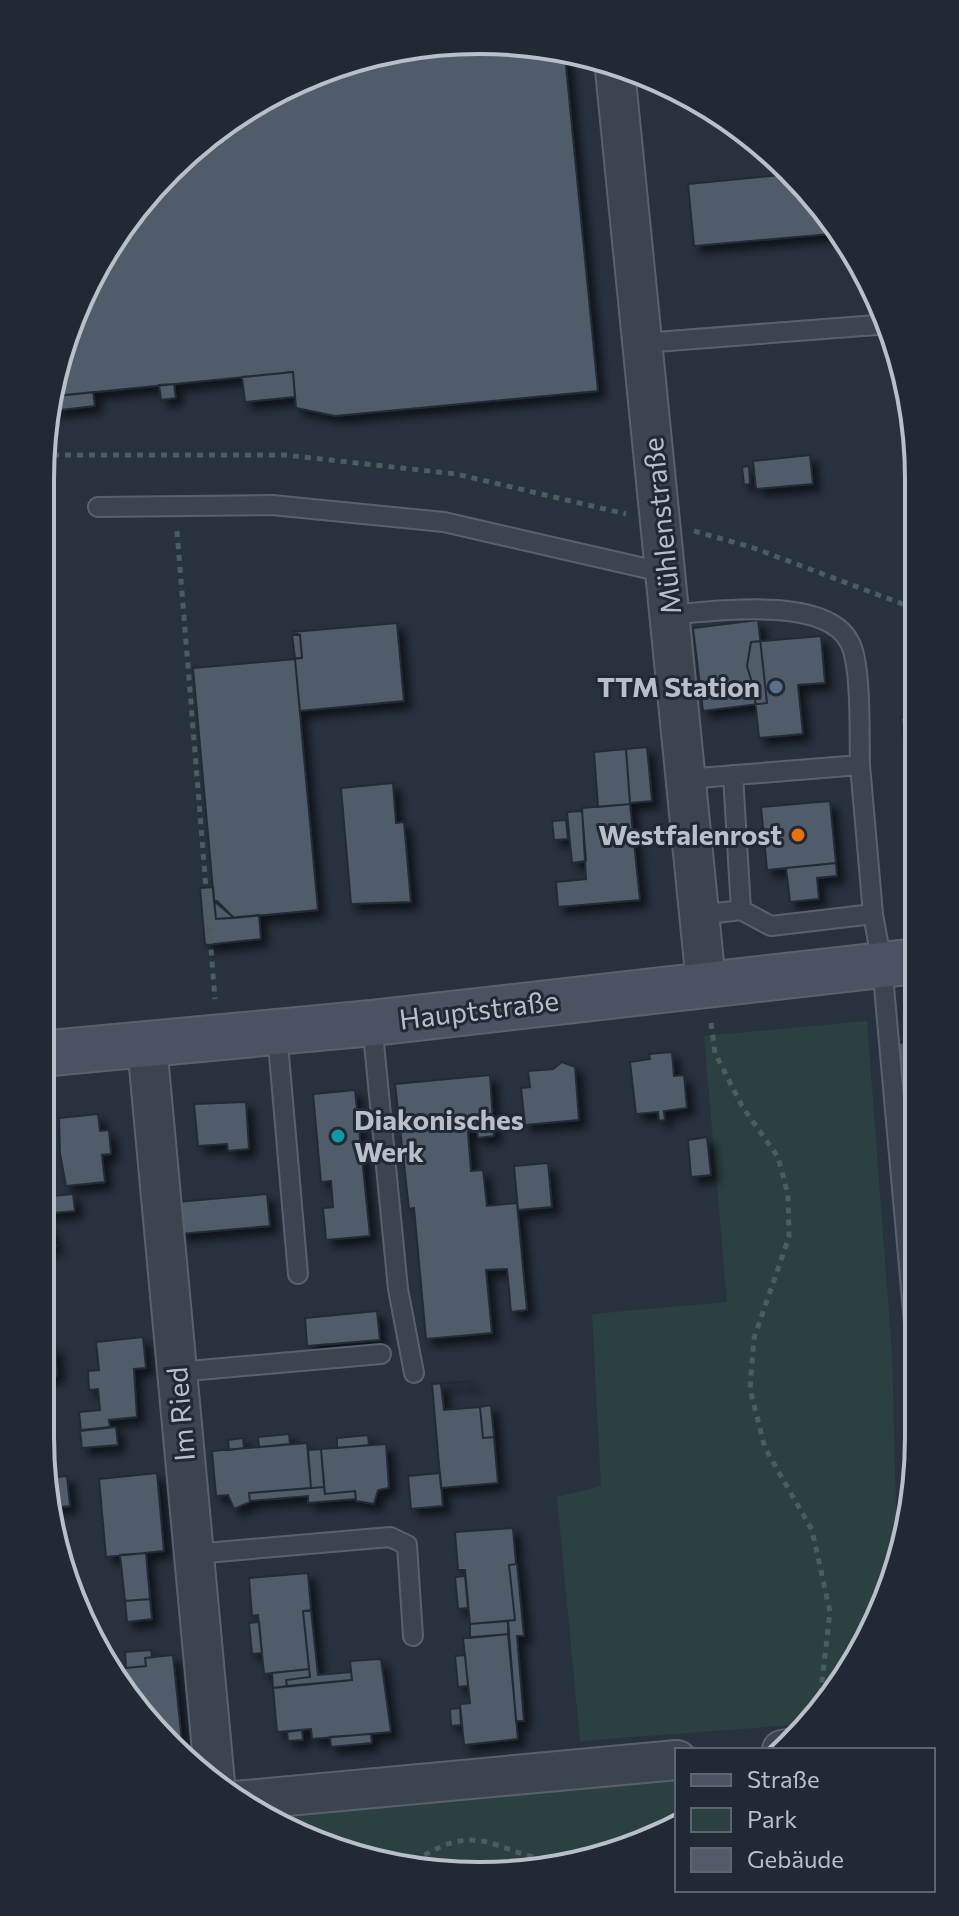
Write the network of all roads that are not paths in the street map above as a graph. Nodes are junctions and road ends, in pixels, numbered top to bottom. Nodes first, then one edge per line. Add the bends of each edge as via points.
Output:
1 (616, 77) edge
2 (876, 325) edge
3 (643, 343) junction
4 (98, 507) dead end
5 (666, 573) junction
6 (670, 615) junction
7 (860, 765) junction
8 (733, 775) junction
9 (686, 779) junction
10 (741, 910) junction
11 (873, 914) junction
12 (700, 915) junction
13 (900, 963) edge
14 (706, 983) junction
15 (372, 1023) junction
16 (277, 1032) junction
17 (147, 1045) junction
18 (54, 1053) edge
19 (905, 1087) edge
20 (298, 1274) dead end
21 (381, 1354) dead end
22 (177, 1372) junction
23 (414, 1373) dead end
24 (194, 1554) junction
25 (413, 1636) dead end
26 (675, 1760) edge
27 (214, 1769) edge
28 (257, 1799) edge

1 - 3 street, Mühlenstraße
2 - 3 lane
3 - 5 street, Mühlenstraße
4 - 5 lane via 272,505 444,522
5 - 6 street, Mühlenstraße
6 - 7 lane via 786,611 836,628 850,642 855,659
6 - 9 street, Mühlenstraße
7 - 8 lane
7 - 11 lane
8 - 9 lane
8 - 10 lane
9 - 12 street, Mühlenstraße
10 - 11 lane via 771,926
10 - 12 lane
11 - 13 lane
12 - 14 street, Mühlenstraße
13 - 14 street, Hauptstraße
13 - 19 lane
14 - 15 street, Hauptstraße
15 - 16 street, Hauptstraße
15 - 23 lane via 398,1289
16 - 17 street, Hauptstraße
16 - 20 lane
17 - 18 street, Hauptstraße
17 - 22 street, Im Ried
21 - 22 lane
22 - 24 street, Im Ried
24 - 25 lane via 390,1537 407,1545
24 - 27 street, Im Ried
26 - 28 street

